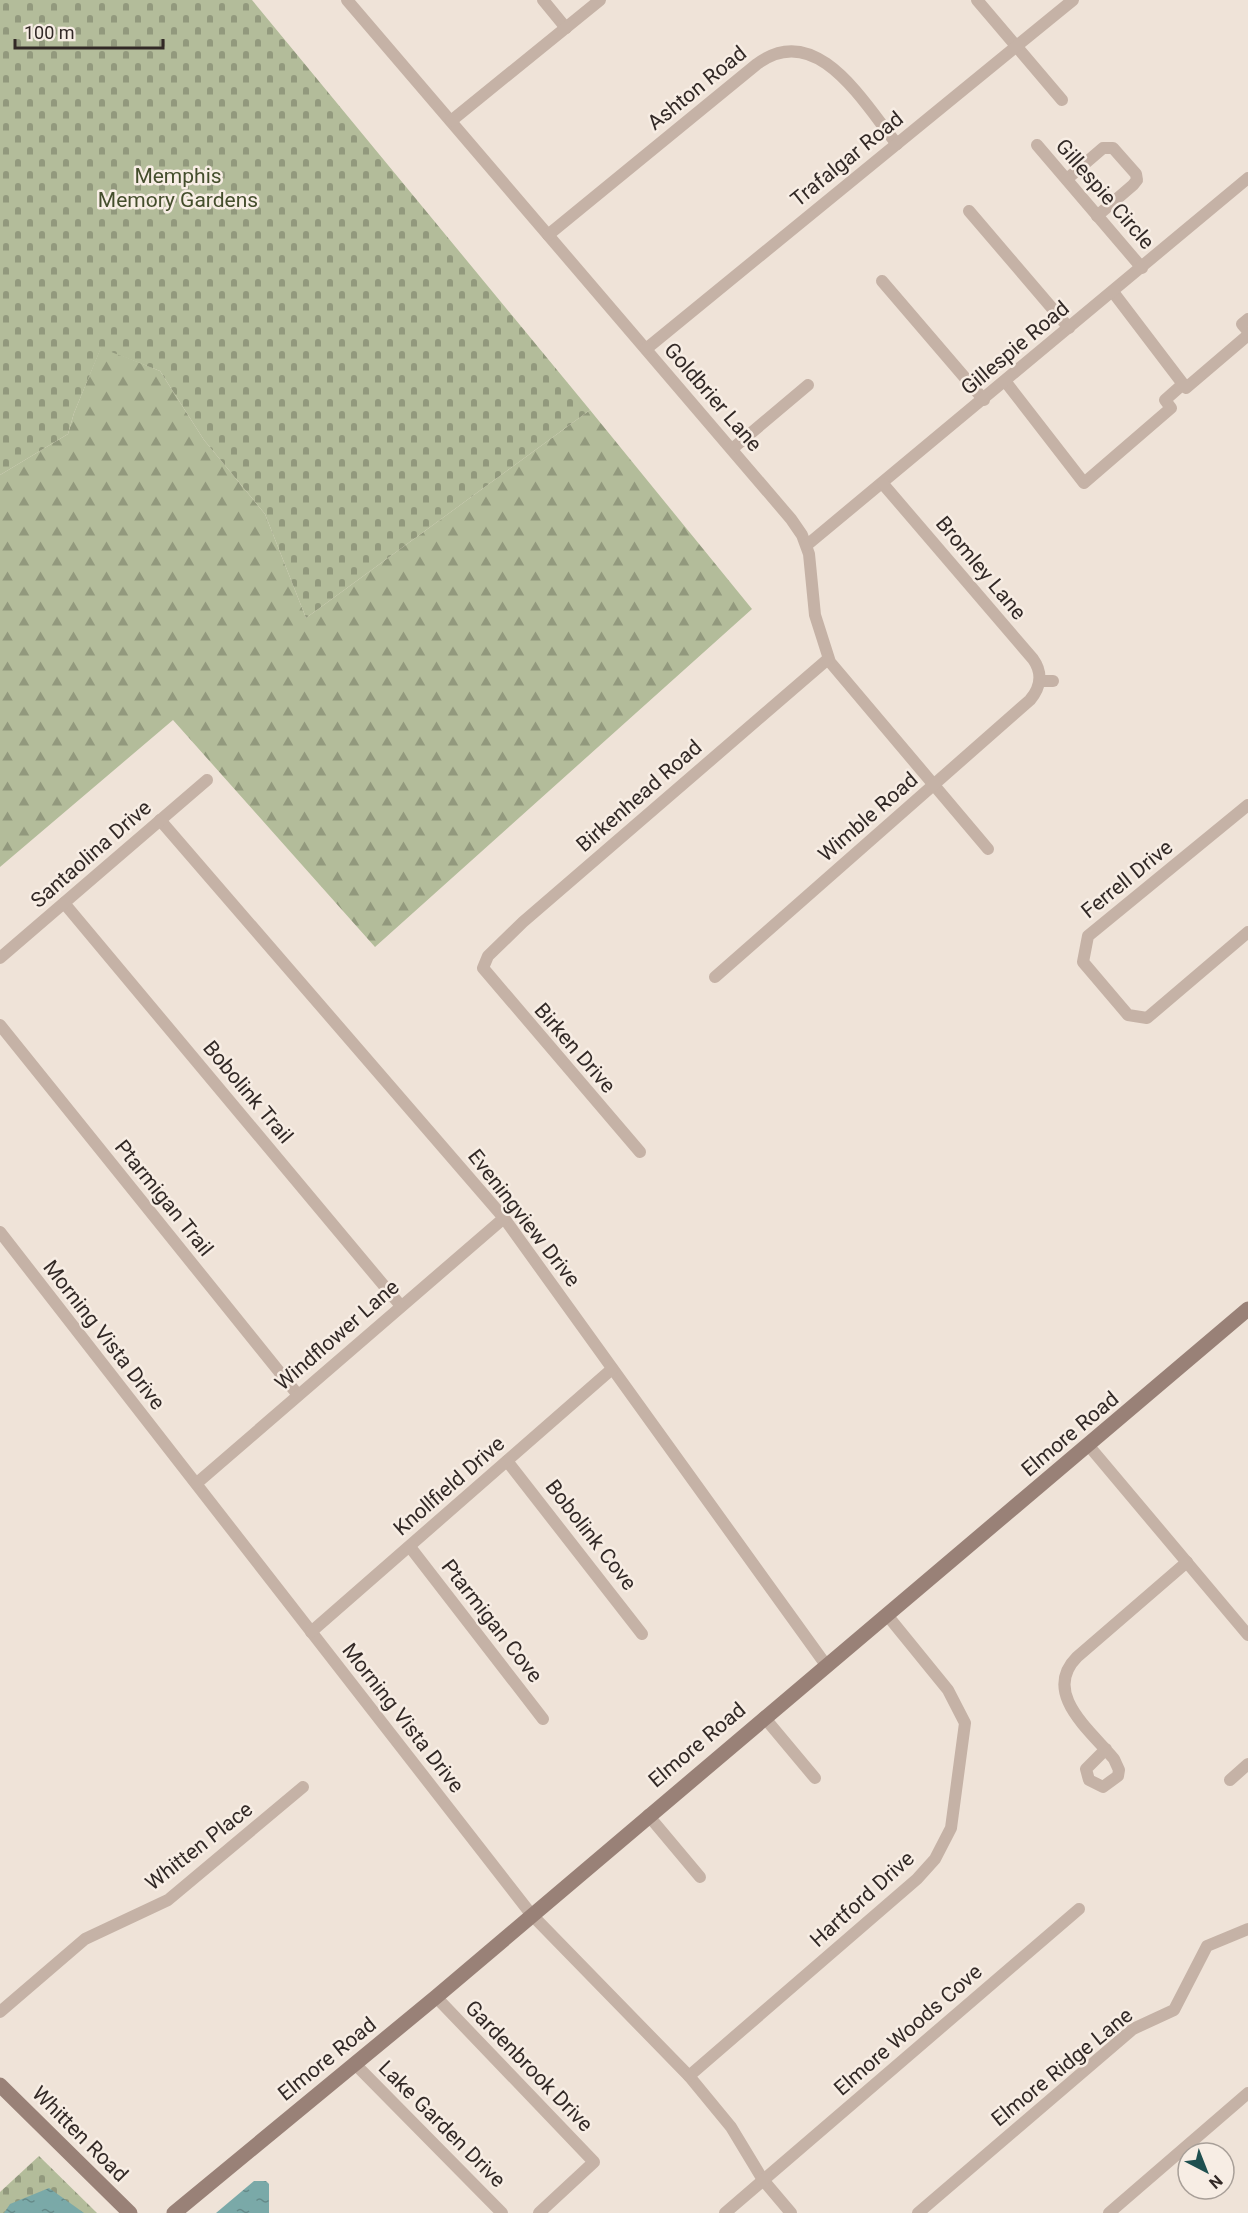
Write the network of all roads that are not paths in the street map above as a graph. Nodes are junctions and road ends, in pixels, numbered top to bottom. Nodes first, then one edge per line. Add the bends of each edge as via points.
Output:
1 (347, 0) edge
2 (543, 0) edge
3 (600, 0) edge
4 (977, 0) edge
5 (1073, 0) edge
6 (566, 28) junction
7 (1016, 46) junction
8 (1062, 100) dead end
9 (451, 121) junction
10 (897, 144) junction
11 (1037, 145) dead end
12 (1248, 178) edge
13 (1067, 179) junction
14 (969, 211) dead end
15 (1097, 216) junction
16 (548, 235) junction
17 (1142, 268) junction
18 (882, 281) dead end
19 (1113, 292) junction
20 (1248, 319) edge
21 (1069, 328) junction
22 (1248, 333) edge
23 (646, 349) junction
24 (1005, 381) junction
25 (1183, 384) junction
26 (808, 385) dead end
27 (984, 400) junction
28 (732, 449) junction
29 (883, 484) junction
30 (807, 545) junction
31 (828, 659) junction
32 (1040, 681) junction
33 (1053, 681) dead end
34 (207, 780) dead end
35 (933, 785) junction
36 (1248, 805) edge
37 (160, 820) junction
38 (988, 849) dead end
39 (64, 903) junction
40 (1248, 932) edge
41 (0, 958) edge
42 (483, 968) joint
43 (715, 978) dead end
44 (0, 1025) edge
45 (640, 1152) dead end
46 (504, 1218) junction
47 (0, 1232) edge
48 (401, 1306) junction
49 (1248, 1309) edge
50 (612, 1369) junction
51 (298, 1395) junction
52 (1089, 1446) junction
53 (507, 1461) junction
54 (196, 1483) junction
55 (410, 1547) junction
56 (1187, 1562) junction
57 (887, 1615) junction
58 (311, 1632) junction
59 (642, 1634) dead end
60 (1248, 1635) edge
61 (826, 1665) junction
62 (764, 1717) junction
63 (543, 1719) dead end
64 (1106, 1749) dead end
65 (1248, 1764) edge
66 (815, 1778) dead end
67 (1230, 1780) dead end
68 (303, 1787) dead end
69 (648, 1815) junction
70 (700, 1877) dead end
71 (1079, 1909) dead end
72 (531, 1914) junction
73 (1248, 1929) edge
74 (436, 1997) junction
75 (0, 2012) edge
76 (354, 2063) junction
77 (689, 2076) junction
78 (0, 2085) edge
79 (1248, 2093) edge
80 (763, 2180) junction
81 (130, 2213) edge
82 (174, 2213) edge
83 (502, 2213) edge
84 (539, 2213) edge
85 (725, 2213) edge
86 (791, 2213) edge
87 (918, 2213) edge
88 (1109, 2213) edge

1 - 9 street, Goldbrier Lane
2 - 6 street
3 - 6 street
4 - 7 street
5 - 7 street, Trafalgar Road
6 - 9 street
7 - 8 street
7 - 10 street, Trafalgar Road
9 - 16 street, Goldbrier Lane
10 - 16 street, Ashton Road via 829,63 802,52 778,53 757,64
10 - 23 street, Trafalgar Road
11 - 13 street, Gillespie Circle
12 - 17 street, Gillespie Road
13 - 15 street, Gillespie Circle
13 - 15 street via 1108,146 1136,174 1137,180
14 - 21 street
15 - 17 street, Gillespie Circle
16 - 23 street, Goldbrier Lane
17 - 19 street, Gillespie Road
18 - 27 street
19 - 21 street, Gillespie Road
19 - 25 street
20 - 22 street via 1242,324
21 - 24 street, Gillespie Road
22 - 25 street via 1186,388
23 - 28 street, Goldbrier Lane
24 - 25 street via 1084,483 1171,408 1165,400
24 - 27 street, Gillespie Road
26 - 28 street
27 - 29 street, Gillespie Road
28 - 30 street, Goldbrier Lane via 791,519
29 - 30 street, Gillespie Road
29 - 32 street, Bromley Lane via 1033,659
30 - 31 street, Goldbrier Lane via 815,615
31 - 35 street, Goldbrier Lane
31 - 42 street, Birkenhead Road via 516,928 488,956
32 - 33 street
32 - 35 street, Wimble Road via 1030,700
34 - 37 street, Santaolina Drive
35 - 38 street, Goldbrier Lane
35 - 43 street, Wimble Road
36 - 40 street, Ferrell Drive via 1088,936 1083,962 1128,1016 1147,1018
37 - 39 street, Santaolina Drive
37 - 46 street, Eveningview Drive
39 - 41 street, Santaolina Drive
39 - 48 street, Bobolink Trail
42 - 45 street, Birken Drive
44 - 51 street, Ptarmigan Trail
46 - 48 street, Windflower Lane
46 - 50 street, Eveningview Drive
47 - 54 street, Morning Vista Drive
48 - 51 street, Windflower Lane
49 - 52 street, Elmore Road
50 - 53 street, Knollfield Drive
50 - 61 street, Eveningview Drive
51 - 54 street, Windflower Lane
52 - 56 street
52 - 57 street, Elmore Road
53 - 55 street, Knollfield Drive
53 - 59 street, Bobolink Cove
54 - 58 street, Morning Vista Drive
55 - 58 street, Knollfield Drive
55 - 63 street, Ptarmigan Cove
56 - 60 street
56 - 64 street via 1065,1671 1063,1690 1069,1704
57 - 61 street, Elmore Road
57 - 77 street, Hartford Drive via 948,1689 965,1723 951,1828 935,1859 917,1879
58 - 72 street, Morning Vista Drive
61 - 62 street, Elmore Road
62 - 66 street
62 - 69 street, Elmore Road
65 - 67 street
68 - 75 street, Whitten Place via 168,1900 85,1939
69 - 70 street
69 - 72 street, Elmore Road
71 - 80 street, Elmore Woods Cove
72 - 74 street, Elmore Road
72 - 77 street, Morning Vista Drive
73 - 87 street, Elmore Ridge Lane via 1207,1946 1174,2010 1133,2029
74 - 76 street, Elmore Road
74 - 84 street, Gardenbrook Drive via 594,2162
76 - 82 street, Elmore Road
76 - 83 street, Lake Garden Drive
77 - 80 street, Morning Vista Drive via 730,2127
78 - 81 street, Whitten Road
79 - 88 street
80 - 85 street, Elmore Woods Cove
80 - 86 street, Morning Vista Drive

